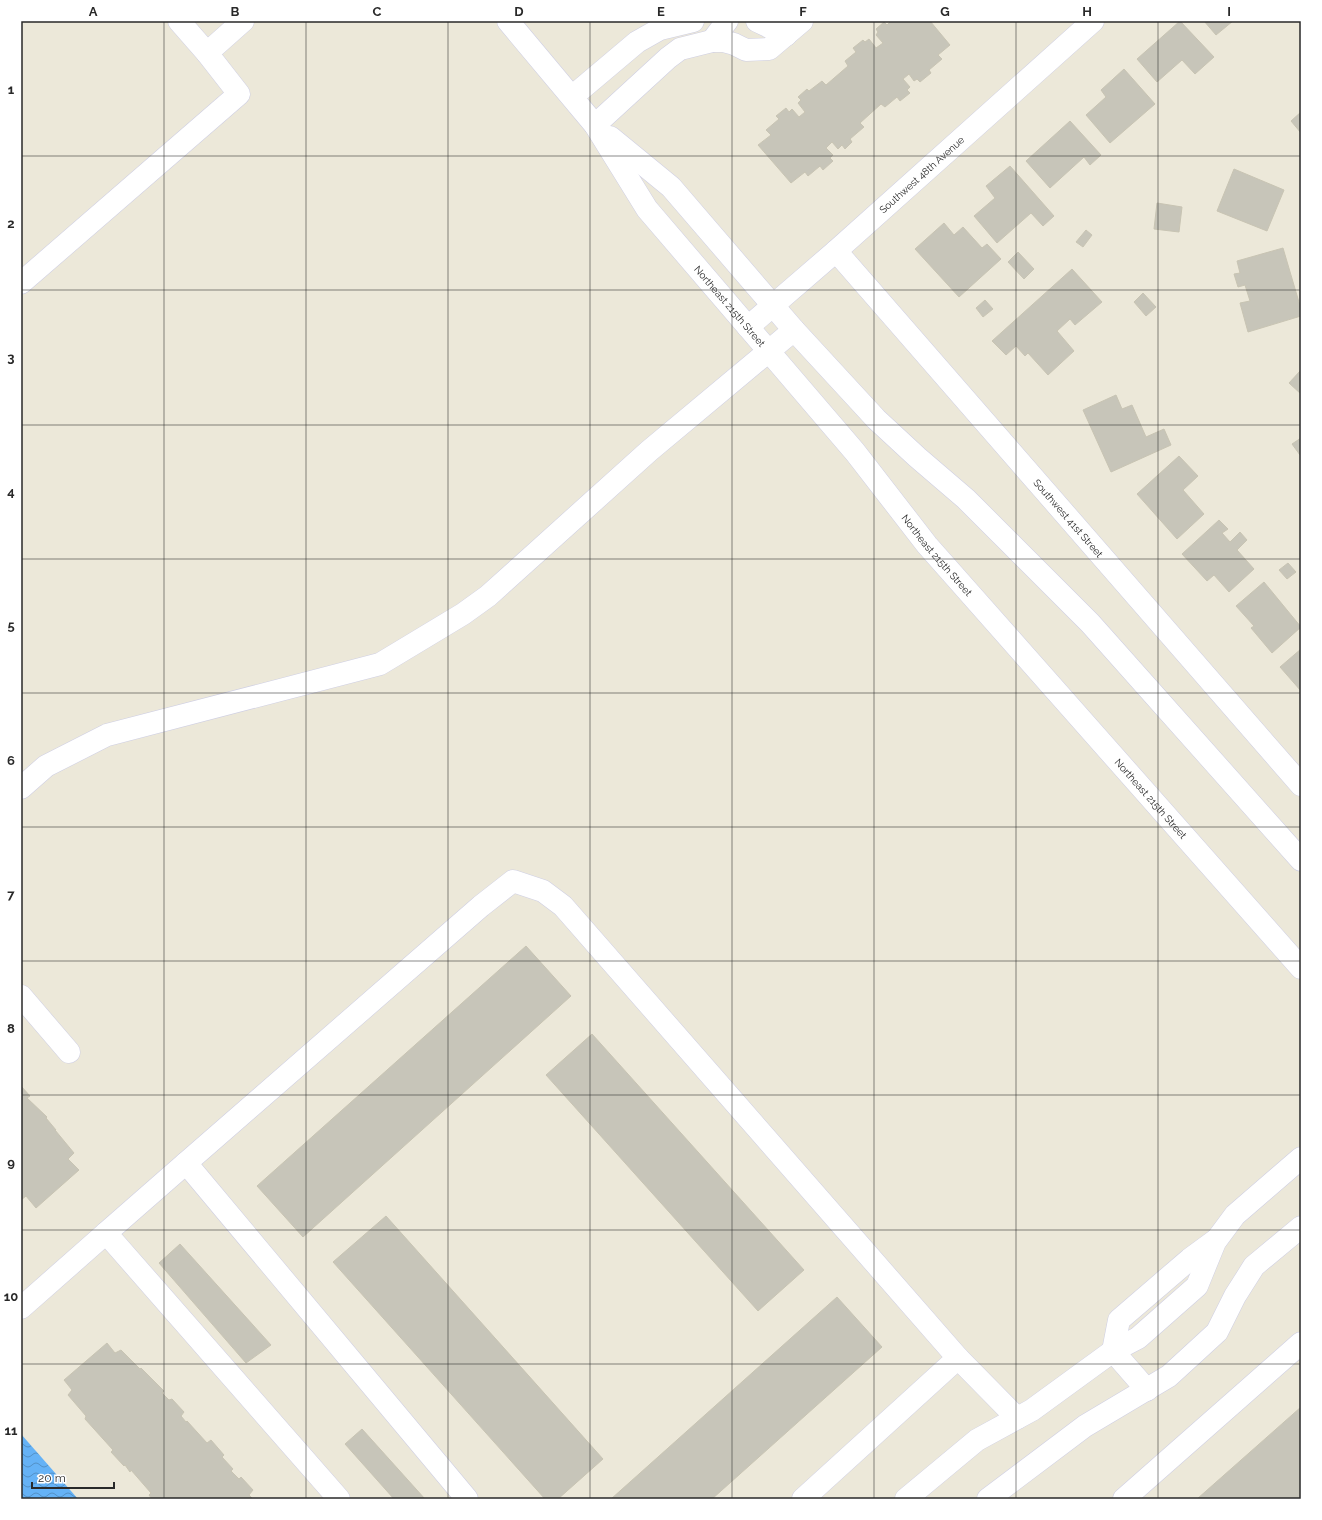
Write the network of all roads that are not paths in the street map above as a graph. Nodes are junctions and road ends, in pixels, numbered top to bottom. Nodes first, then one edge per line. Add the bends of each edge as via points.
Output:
1 (180, 21) edge
2 (243, 21) edge
3 (508, 21) edge
4 (693, 21) edge
5 (727, 21) edge
6 (757, 21) edge
7 (1093, 21) edge
8 (657, 25) edge
9 (794, 28) edge
10 (712, 41) junction
11 (680, 49) junction
12 (207, 53) junction
13 (572, 96) junction
14 (595, 125) junction
15 (836, 251) junction
16 (24, 274) edge
17 (774, 305) junction
18 (748, 327) junction
19 (794, 330) junction
20 (769, 352) junction
21 (1301, 785) edge
22 (21, 788) edge
23 (1301, 860) edge
24 (1301, 968) edge
25 (21, 996) edge
26 (69, 1052) dead end
27 (1301, 1158) edge
28 (186, 1163) junction
29 (1301, 1227) edge
30 (106, 1233) junction
31 (21, 1308) edge
32 (1301, 1342) edge
33 (1113, 1351) junction
34 (958, 1358) junction
35 (1147, 1390) junction
36 (1017, 1418) junction
37 (339, 1499) edge
38 (467, 1499) edge
39 (803, 1499) edge
40 (906, 1499) edge
41 (988, 1499) edge
42 (1124, 1499) edge

1 - 12 street
2 - 12 street
3 - 13 street, Northeast 215th Street
4 - 8 street
5 - 10 street
6 - 9 street
7 - 15 street, Southwest 48th Avenue
8 - 11 street
8 - 13 street
9 - 10 street via 769,49 746,50 723,41
10 - 11 street
11 - 14 street
12 - 16 street via 239,94
13 - 14 street, Northeast 215th Street
14 - 17 street, Northeast 215th Street via 670,187
14 - 18 street, Northeast 215th Street via 647,210
15 - 17 street, Southwest 48th Avenue
15 - 21 street, Southwest 41st Street
17 - 18 street, Southwest 48th Avenue
17 - 19 street, Northeast 215th Street
18 - 20 street, Northeast 215th Street
19 - 20 street
19 - 23 street, Northeast 215th Street via 876,419 966,499 1090,623
20 - 22 street via 649,451 488,596 380,664 107,735 46,766
20 - 24 street, Northeast 215th Street via 855,452 927,545
25 - 26 street
27 - 33 street via 1235,1215 1216,1240 1197,1286 1138,1338
28 - 30 street
28 - 34 street via 513,881 543,891 563,906
28 - 38 street
29 - 35 street via 1254,1266 1217,1332 1169,1376
30 - 31 street
30 - 37 street
32 - 42 street
33 - 35 street
33 - 36 street via 1032,1410
34 - 36 street
34 - 39 street
35 - 41 street via 1085,1426
36 - 40 street via 977,1440

